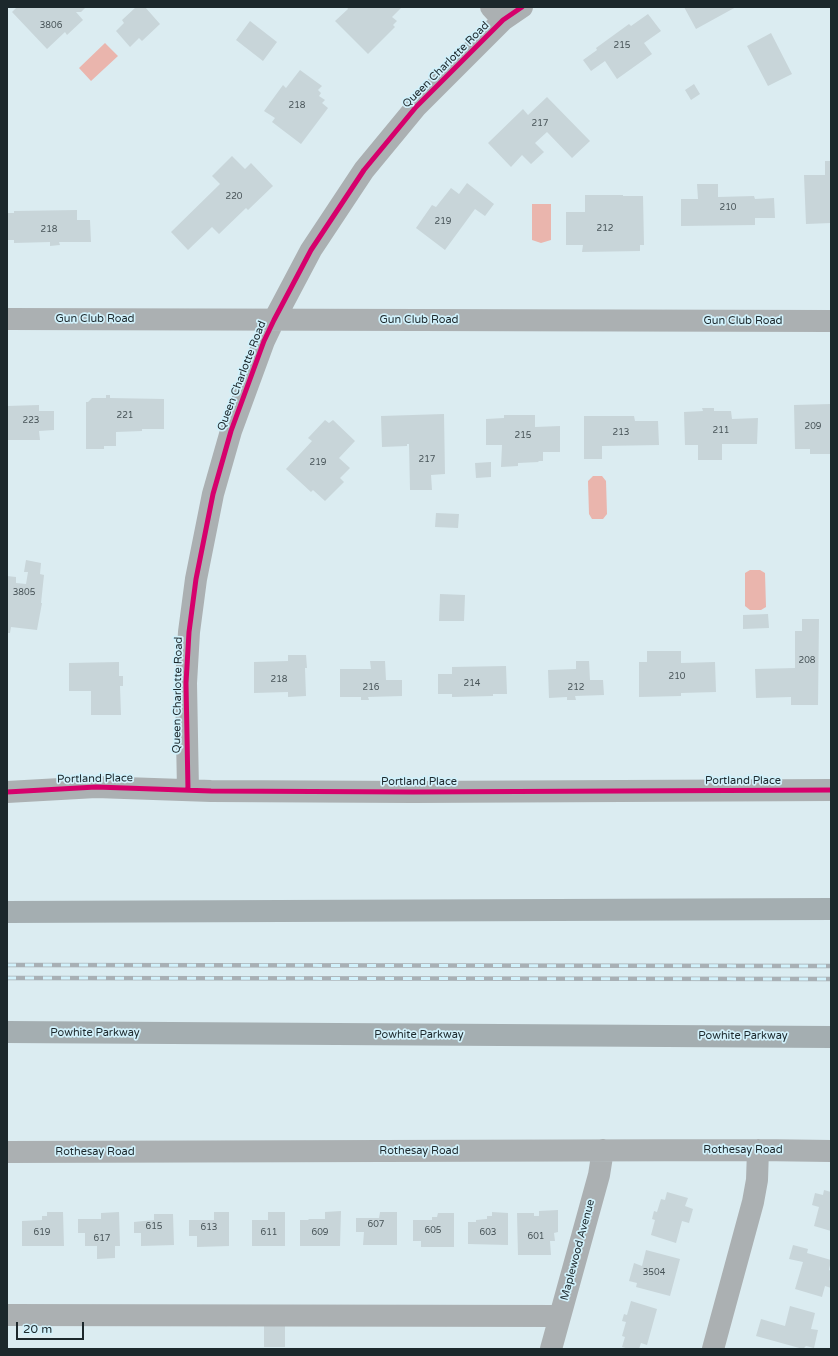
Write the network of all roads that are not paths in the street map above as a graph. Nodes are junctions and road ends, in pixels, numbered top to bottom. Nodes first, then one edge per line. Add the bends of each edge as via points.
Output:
1 (522, 7) edge
2 (497, 14) edge
3 (7, 319) edge
4 (274, 320) junction
5 (831, 321) edge
6 (188, 790) junction
7 (831, 790) edge
8 (7, 792) edge
9 (831, 909) edge
10 (7, 912) edge
11 (7, 1032) edge
12 (831, 1037) edge
13 (603, 1150) junction
14 (758, 1150) junction
15 (831, 1151) edge
16 (7, 1152) edge
17 (7, 1315) edge
18 (560, 1316) junction
19 (552, 1349) edge
20 (713, 1349) edge

1 - 2 street, Queen Charlotte Road
2 - 4 street, Queen Charlotte Road via 364,170 311,250
3 - 4 street, Gun Club Road
4 - 5 street, Gun Club Road
4 - 6 street, Queen Charlotte Road via 231,431 213,494 196,579 186,683
6 - 7 street, Portland Place
6 - 8 street, Portland Place via 96,787
9 - 10 highway
11 - 12 highway, Powhite Parkway
13 - 14 street, Rothesay Road
13 - 16 street, Rothesay Road
13 - 18 street, Maplewood Avenue via 599,1175
14 - 15 street, Rothesay Road
14 - 20 street via 753,1202
17 - 18 street
18 - 19 street, Maplewood Avenue

